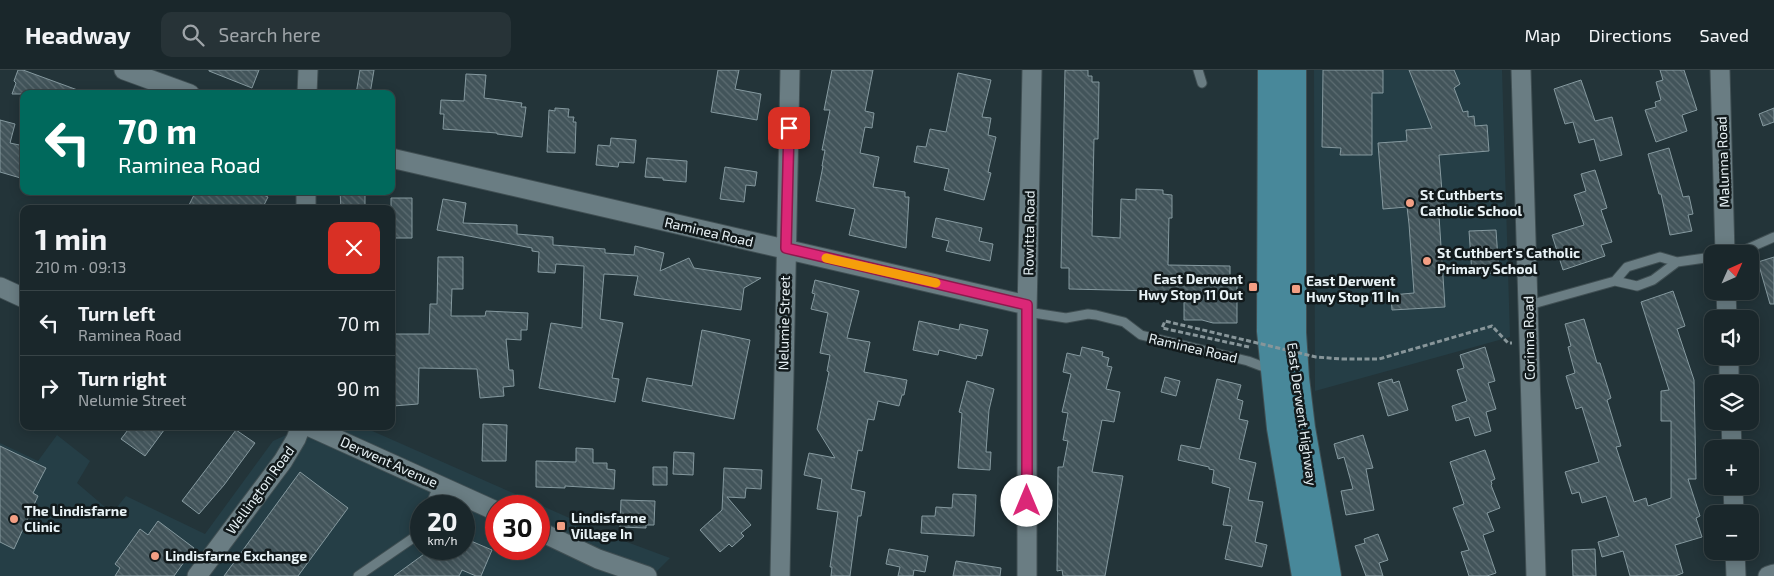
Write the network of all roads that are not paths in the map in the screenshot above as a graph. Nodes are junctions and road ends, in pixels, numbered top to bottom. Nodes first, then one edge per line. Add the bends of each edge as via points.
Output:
1 (124, 70) edge
2 (308, 70) edge
3 (790, 70) edge
4 (1032, 70) edge
5 (1198, 70) edge
6 (1272, 70) edge
7 (1292, 70) edge
8 (1521, 70) edge
9 (1720, 70) edge
10 (1202, 83) dead end
11 (179, 90) edge
12 (307, 90) edge
13 (395, 159) edge
14 (1774, 237) edge
15 (1727, 245) edge
16 (1756, 245) edge
17 (786, 248) junction
18 (1704, 258) edge
19 (1677, 262) junction
20 (1615, 281) junction
21 (0, 287) edge
22 (20, 296) edge
23 (1529, 305) junction
24 (1027, 309) junction
25 (1274, 371) junction
26 (300, 430) edge
27 (317, 430) edge
28 (439, 484) junction
29 (434, 495) edge
30 (485, 506) edge
31 (550, 536) edge
32 (410, 540) edge
33 (1735, 560) edge
34 (1774, 574) edge
35 (197, 576) edge
36 (358, 576) edge
37 (647, 576) edge
38 (780, 576) edge
39 (1027, 576) edge
40 (1306, 576) edge
41 (1328, 576) edge
42 (1536, 576) edge
43 (1736, 576) edge
44 (1768, 576) edge

1 - 11 street
2 - 12 street
3 - 17 street, Nelumie Street
4 - 24 street, Rowitta Road
5 - 10 lane
6 - 25 main road, East Derwent Highway via 1271,332
7 - 41 main road, East Derwent Highway via 1291,309 1295,378
8 - 23 street, Corinna Road
9 - 15 street, Malunna Road
13 - 17 street, Raminea Road
14 - 16 lane
17 - 24 street, Raminea Road
17 - 38 street, Nelumie Street
18 - 19 lane
19 - 20 lane via 1653,280 1637,286
19 - 20 lane via 1660,257 1627,267
20 - 23 lane
21 - 22 street
23 - 42 street, Corinna Road
24 - 25 lane, Raminea Road via 1066,318 1088,314 1124,322 1141,335 1248,361
24 - 39 street, Rowitta Road
25 - 40 main road, East Derwent Highway
26 - 35 street, Wellington Road via 283,461
27 - 28 street, Derwent Avenue
28 - 29 lane
28 - 30 street, Derwent Avenue
31 - 37 street via 598,559
32 - 36 lane
33 - 43 street
34 - 44 street

